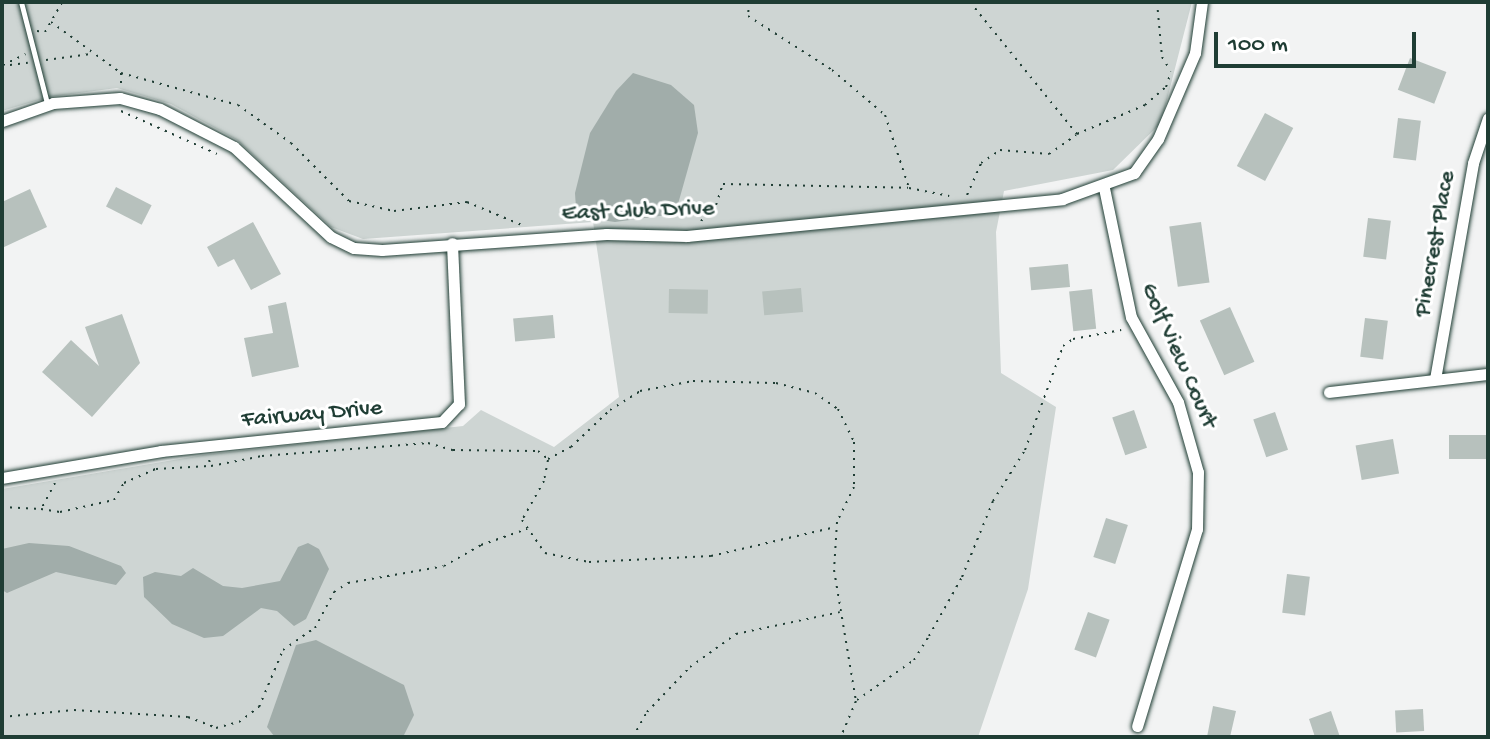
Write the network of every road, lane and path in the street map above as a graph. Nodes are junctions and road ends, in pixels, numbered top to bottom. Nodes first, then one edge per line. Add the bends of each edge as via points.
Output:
1 (21, 2) edge
2 (62, 2) edge
3 (749, 2) edge
4 (970, 2) edge
5 (1157, 2) edge
6 (1202, 2) edge
7 (27, 31) junction
8 (37, 31) junction
9 (30, 47) junction
10 (92, 53) dead end
11 (33, 62) junction
12 (2, 66) edge
13 (1171, 72) junction
14 (121, 73) dead end
15 (1184, 85) junction
16 (47, 104) junction
17 (1488, 118) edge
18 (2, 121) edge
19 (1077, 134) junction
20 (909, 188) junction
21 (1104, 188) junction
22 (952, 197) dead end
23 (964, 209) junction
24 (687, 236) junction
25 (547, 237) junction
26 (452, 243) junction
27 (1137, 327) junction
28 (1488, 374) edge
29 (1435, 379) junction
30 (1329, 392) dead end
31 (207, 447) junction
32 (548, 459) junction
33 (211, 466) junction
34 (61, 472) junction
35 (2, 478) edge
36 (2, 507) edge
37 (41, 509) junction
38 (837, 527) junction
39 (527, 529) junction
40 (841, 612) junction
41 (856, 701) junction
42 (2, 717) edge
43 (1137, 726) dead end
44 (633, 737) edge
45 (841, 737) edge

1 - 7 lane
2 - 8 path via 45,32
3 - 20 path via 748,16 832,70 885,115
4 - 19 path
5 - 13 path via 1162,57
6 - 15 street, East Club Drive
7 - 8 path
7 - 9 lane
8 - 9 path
9 - 11 lane
9 - 12 path via 27,54
10 - 11 path
11 - 12 path
11 - 16 lane
13 - 15 path
13 - 19 path via 1166,87 1145,105
14 - 25 path via 238,105 291,143 349,201 394,211 467,202
15 - 21 street, East Club Drive via 1158,139 1134,173
16 - 18 street, East Club Drive
16 - 26 street, East Club Drive via 120,98 186,121 234,147 331,237 354,248
17 - 29 street, Pinecrest Place via 1473,163
19 - 23 path via 1049,154 1000,150 981,163
20 - 22 path
20 - 24 path via 723,184 716,205
21 - 23 street, East Club Drive via 1062,199
21 - 27 street, Golf View Court via 1121,283
23 - 24 street, East Club Drive
24 - 25 street, East Club Drive
25 - 26 street, East Club Drive
26 - 31 street, Fairway Drive via 459,404 442,422
27 - 41 path via 1073,339 1063,346 1025,450 993,501 962,577 929,636 914,660
27 - 43 street, Golf View Court via 1187,423 1198,472 1197,529
28 - 29 street
29 - 30 street
31 - 33 path
31 - 34 street, Fairway Drive
32 - 33 path via 538,451 453,450 428,443 262,456
32 - 38 path via 571,447 610,410 640,391 693,381 776,383 815,393 838,409 854,442 854,487
32 - 39 path via 544,481 522,520
33 - 37 path via 156,469 124,483 114,500 60,512
34 - 35 street, Fairway Drive
34 - 37 path
36 - 37 path
38 - 39 path via 711,556 589,562 545,553
38 - 40 path via 834,570
39 - 42 path via 444,566 348,583 334,592 315,628 283,650 259,707 239,722 216,728 188,717 74,710
40 - 41 path
40 - 44 path via 736,634 690,667 647,712
41 - 45 path

